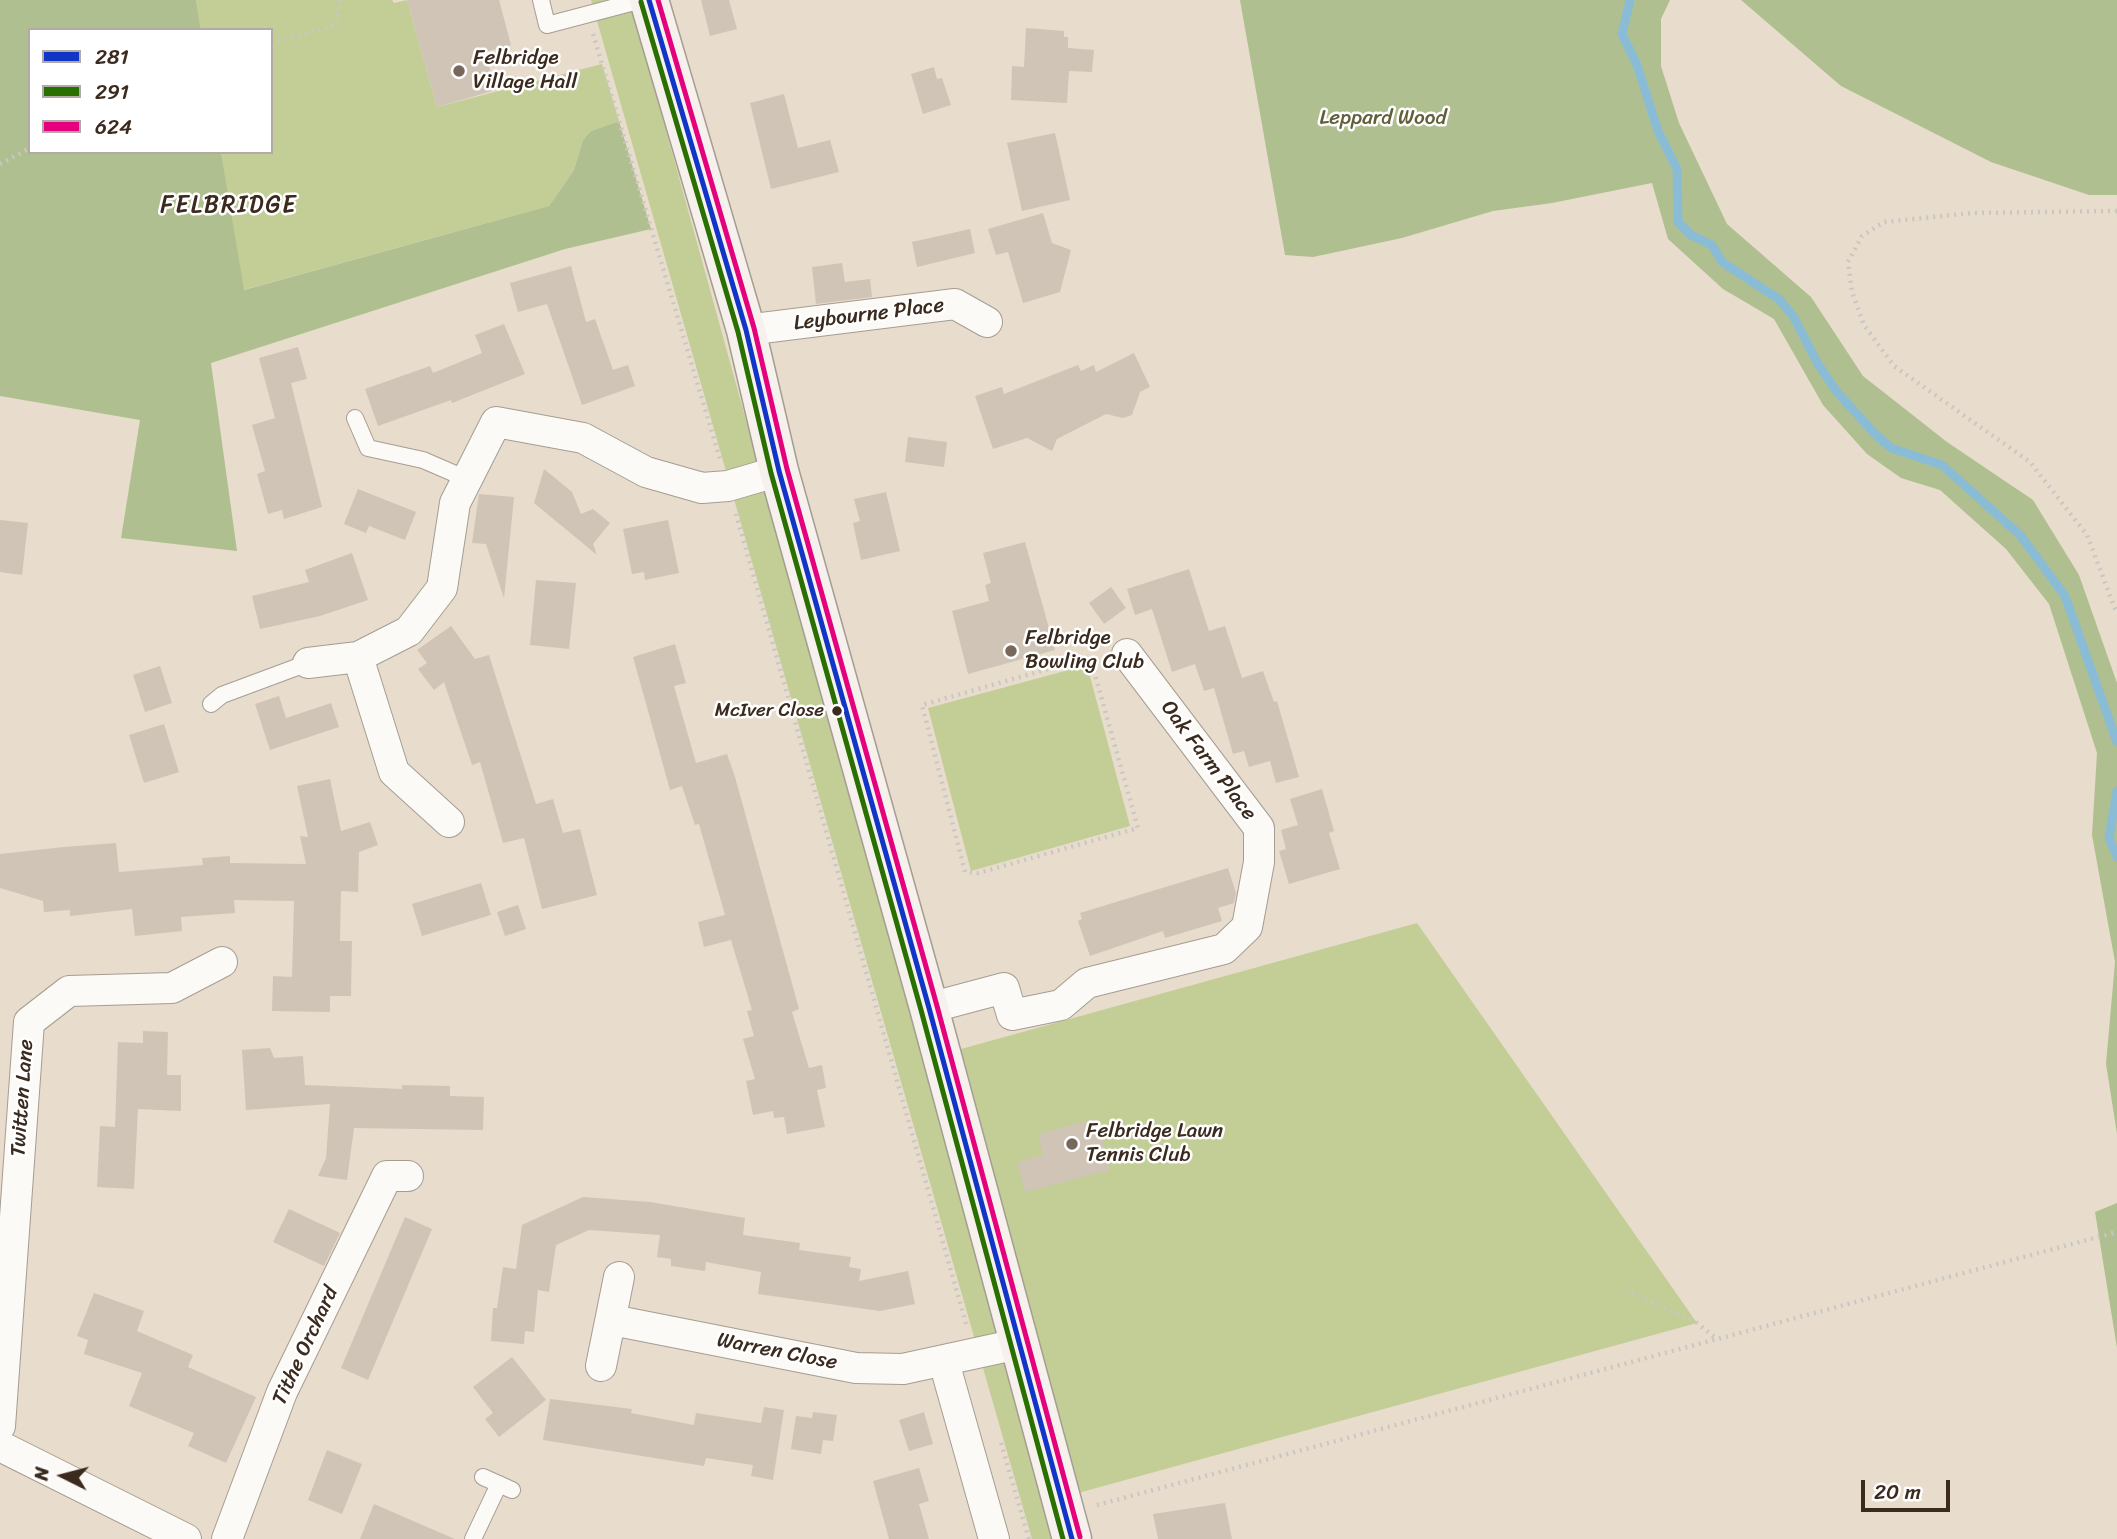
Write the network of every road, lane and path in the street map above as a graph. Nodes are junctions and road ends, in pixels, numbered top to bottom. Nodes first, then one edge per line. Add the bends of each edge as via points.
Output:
1 (340, 0) edge
2 (541, 0) edge
3 (642, 0) edge
4 (649, 0) edge
5 (587, 15) junction
6 (273, 43) edge
7 (28, 149) edge
8 (0, 164) edge
9 (2117, 211) edge
10 (988, 322) dead end
11 (746, 330) junction
12 (355, 418) dead end
13 (779, 471) junction
14 (467, 479) junction
15 (728, 486) junction
16 (2117, 614) edge
17 (1127, 654) dead end
18 (358, 657) junction
19 (308, 663) joint
20 (211, 704) dead end
21 (449, 822) dead end
22 (978, 873) joint
23 (222, 962) dead end
24 (929, 1008) junction
25 (408, 1176) dead end
26 (2117, 1232) edge
27 (619, 1277) dead end
28 (1626, 1290) dead end
29 (612, 1320) junction
30 (1715, 1338) junction
31 (1018, 1343) junction
32 (975, 1353) junction
33 (944, 1362) junction
34 (601, 1366) dead end
35 (0, 1426) edge
36 (998, 1433) dead end
37 (0, 1446) edge
38 (483, 1477) dead end
39 (1069, 1526) edge
40 (186, 1539) edge
41 (227, 1539) edge
42 (473, 1539) edge
43 (994, 1539) edge
44 (1029, 1539) edge

1 - 6 path via 335,25
2 - 5 lane via 547,25
3 - 5 lane
4 - 11 street
5 - 15 path
7 - 8 path
9 - 16 path via 1972,214 1884,222 1862,236 1848,262 1852,292 1864,325 1894,366 2030,462 2087,535
10 - 11 street, Leybourne Place via 955,304
11 - 13 street
12 - 14 lane via 368,448 423,460
13 - 15 street
13 - 24 street
14 - 15 street via 496,422 583,438 646,472 702,488
14 - 18 street via 455,503 442,588 409,631
15 - 32 path
17 - 24 street, Oak Farm Place via 1259,828 1259,862 1247,928 1224,949 1087,983 1061,1005 1012,1015 1001,975
18 - 19 street
18 - 21 street via 394,772
19 - 20 lane via 222,695
22 - 22 path via 965,872 922,705 1090,657 1138,828
23 - 35 street, Twitten Lane via 172,988 69,991 29,1022
24 - 31 street
25 - 41 street, Tithe Orchard via 387,1176 282,1392
26 - 30 path
27 - 29 street
28 - 30 path via 1697,1323
29 - 33 street, Warren Close via 856,1368 903,1369
29 - 34 street
30 - 39 path
31 - 32 street, Warren Close
31 - 39 street
32 - 33 street, Warren Close
33 - 43 street
36 - 44 path
37 - 40 street
38 - 42 lane via 505,1487

